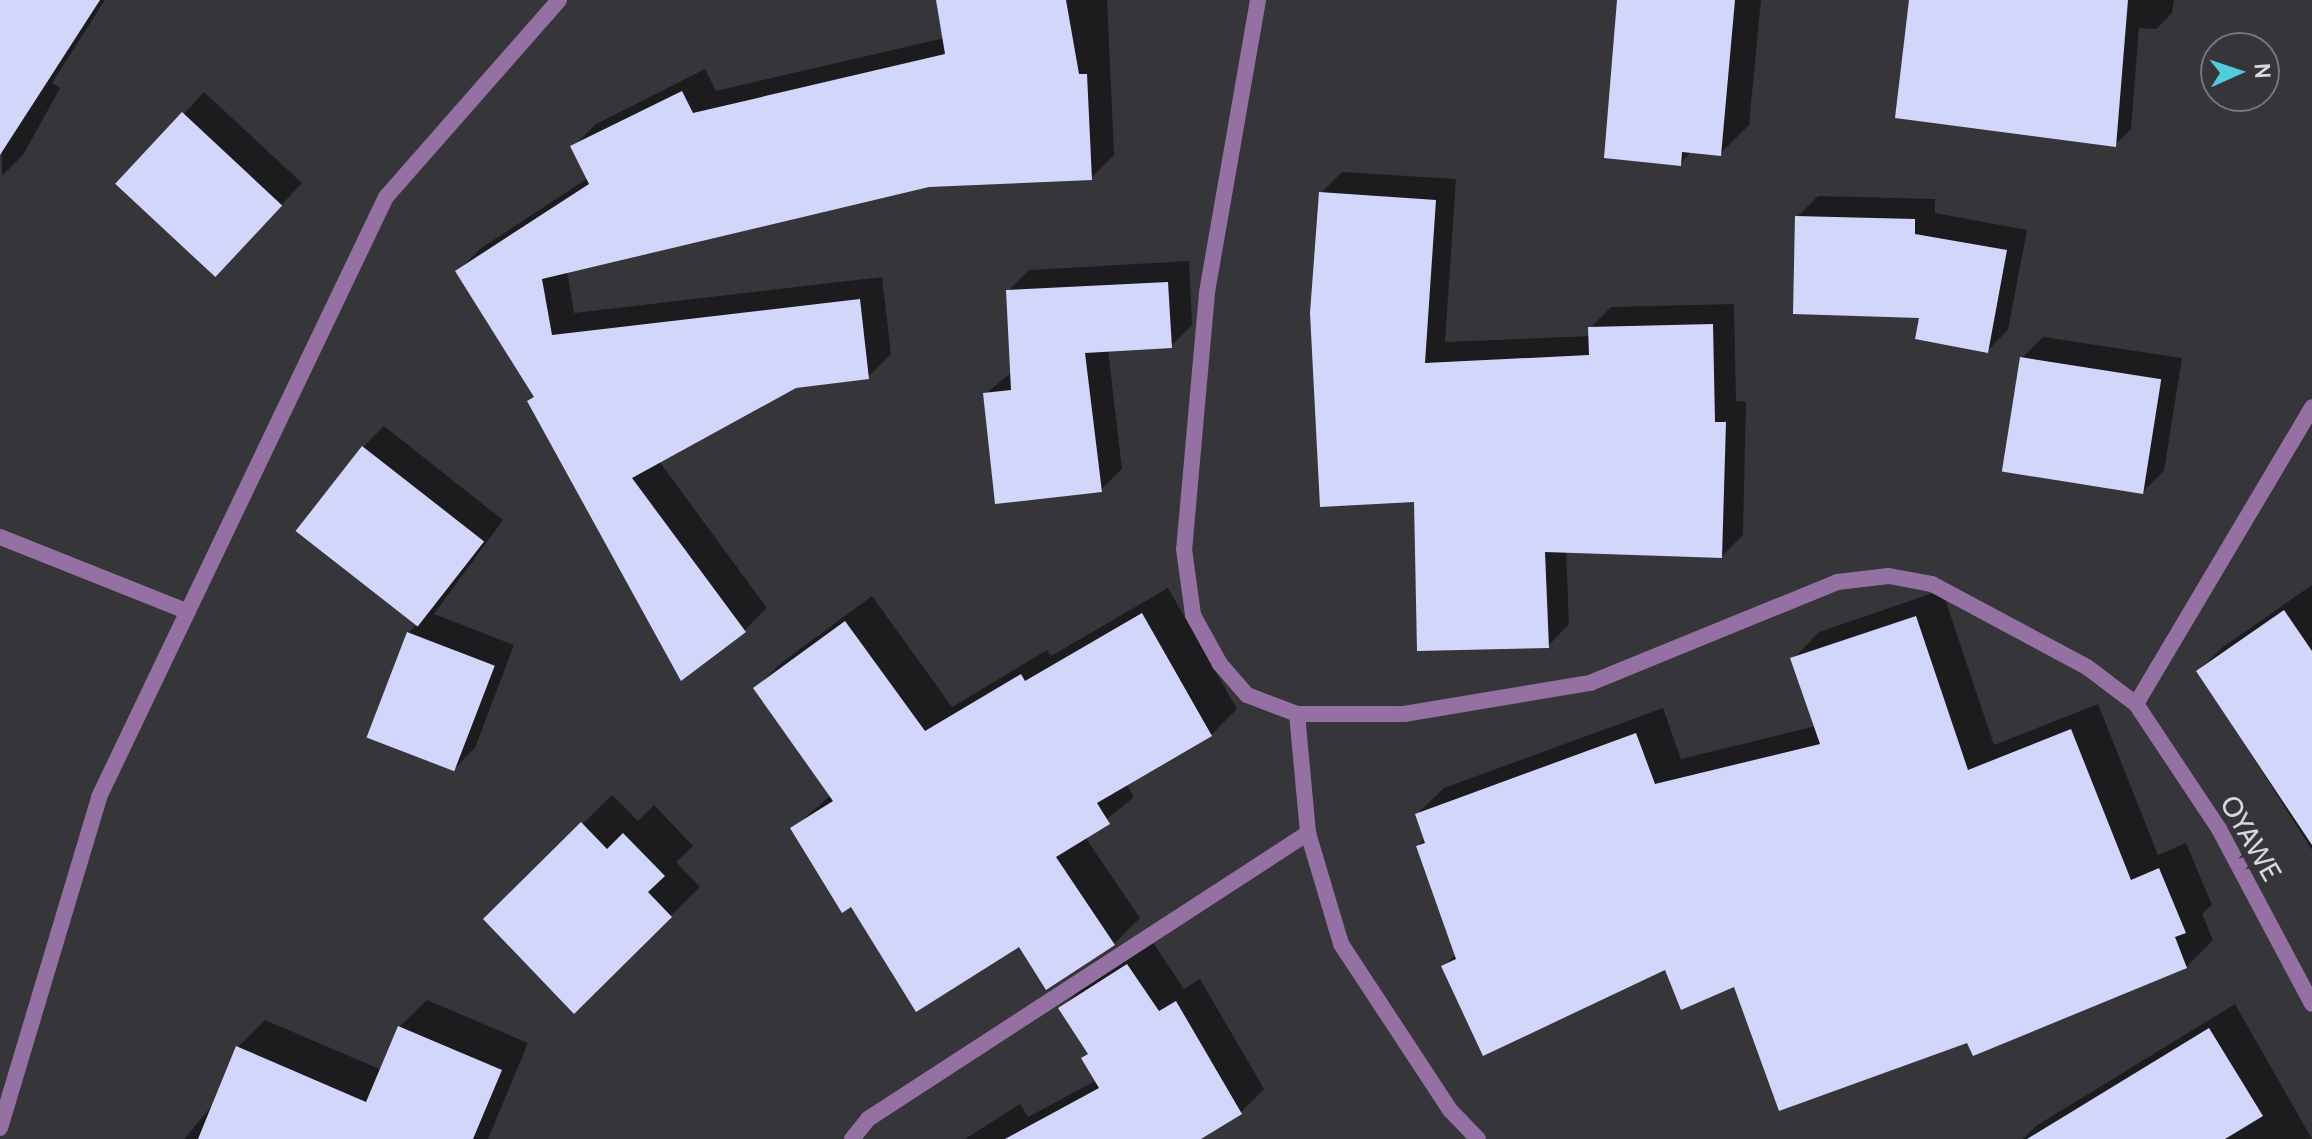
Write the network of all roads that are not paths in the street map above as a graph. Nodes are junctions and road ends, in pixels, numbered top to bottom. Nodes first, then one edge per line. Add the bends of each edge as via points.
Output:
1 (559, 0) edge
2 (1258, 0) edge
3 (2312, 407) edge
4 (0, 537) edge
5 (188, 612) junction
6 (2136, 704) junction
7 (1297, 714) junction
8 (1308, 833) junction
9 (2312, 1004) edge
10 (0, 1128) edge
11 (852, 1139) edge
12 (1478, 1139) edge

1 - 5 street via 386,197
2 - 7 street via 1207,293 1184,549 1193,615 1220,664 1247,695
3 - 6 street
4 - 5 street
5 - 10 street via 99,797
6 - 7 street, OYAWE via 2087,667 1932,584 1889,576 1837,582 1590,683 1404,714
6 - 9 street, OYAWE via 2219,829
7 - 8 street
8 - 11 street via 868,1119
8 - 12 street via 1341,944 1450,1110

